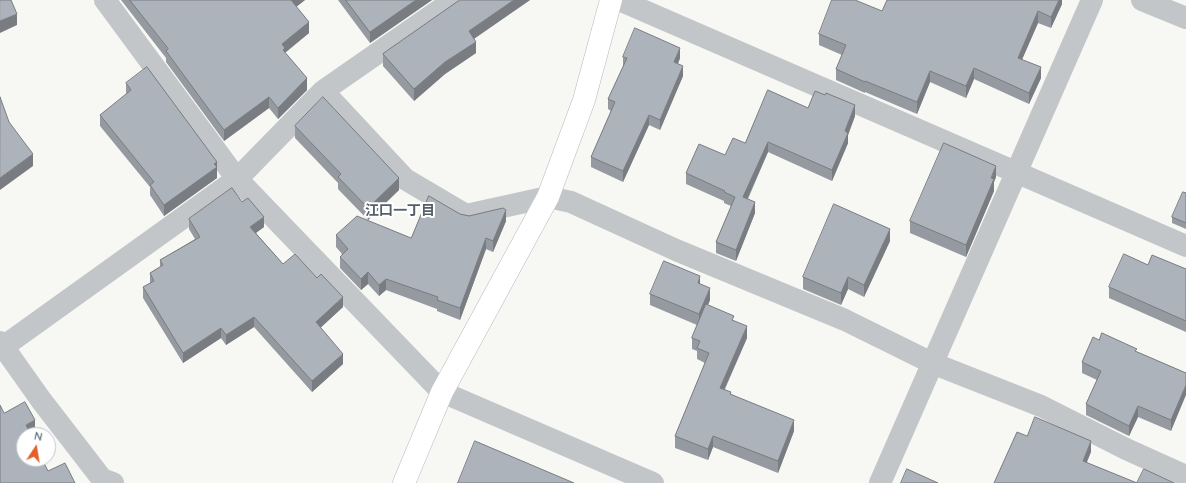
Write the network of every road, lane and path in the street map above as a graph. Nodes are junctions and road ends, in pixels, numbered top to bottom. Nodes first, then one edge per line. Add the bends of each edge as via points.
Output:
1 (105, 0) edge
2 (454, 0) edge
3 (611, 0) edge
4 (619, 0) edge
5 (1092, 0) edge
6 (1142, 0) edge
7 (1186, 18) edge
8 (323, 91) junction
9 (1017, 172) junction
10 (238, 179) junction
11 (548, 197) junction
12 (1186, 246) edge
13 (1, 346) edge
14 (932, 363) junction
15 (442, 392) junction
16 (1186, 476) edge
17 (113, 483) edge
18 (404, 483) edge
19 (653, 483) edge
20 (880, 483) edge

1 - 10 street
2 - 8 street
3 - 11 street via 584,100
4 - 9 street
5 - 9 street
6 - 7 street
8 - 10 street
8 - 11 street via 405,179 466,215
9 - 12 street
9 - 14 street
10 - 13 street
10 - 15 street
11 - 14 street via 571,202 676,250 845,320
11 - 15 street
13 - 17 street via 102,479
14 - 16 street via 1041,406
14 - 20 street
15 - 18 street
15 - 19 street

